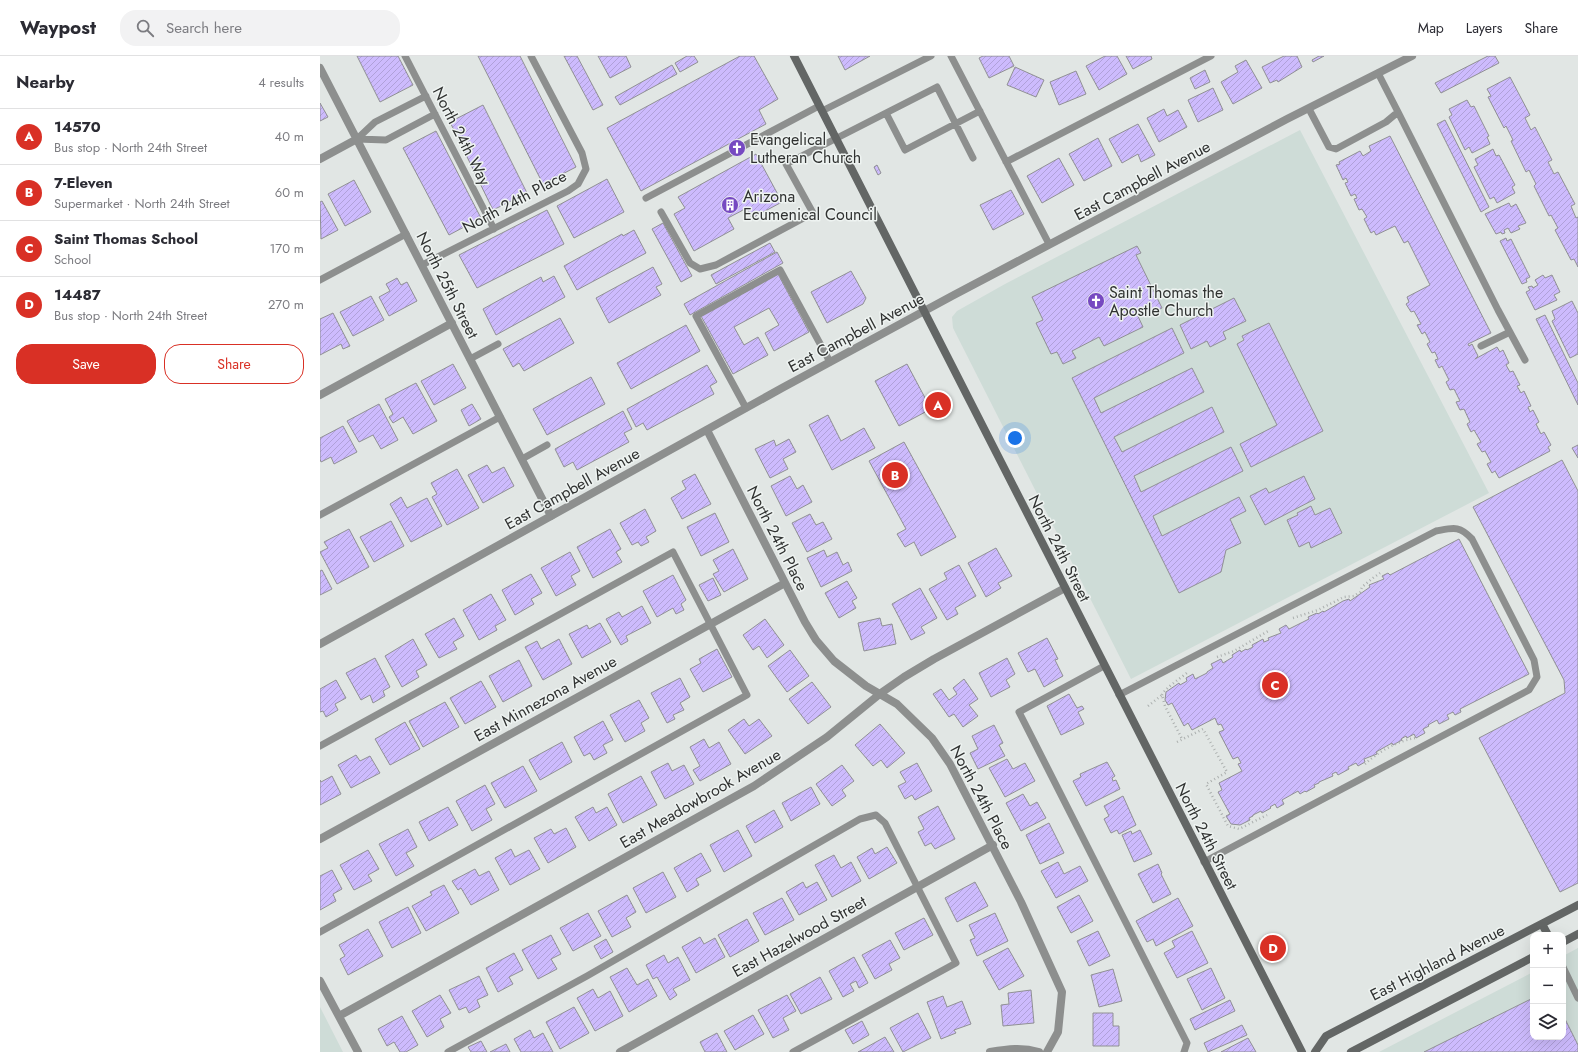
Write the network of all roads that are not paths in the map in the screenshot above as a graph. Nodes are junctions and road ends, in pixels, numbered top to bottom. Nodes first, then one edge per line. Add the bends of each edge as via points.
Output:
1 (405, 56) edge
2 (531, 56) edge
3 (794, 56) edge
4 (931, 56) edge
5 (951, 56) edge
6 (1211, 56) edge
7 (1412, 56) edge
8 (320, 68) edge
9 (1378, 73) junction
10 (426, 96) junction
11 (820, 108) junction
12 (1310, 109) junction
13 (980, 111) junction
14 (1398, 112) junction
15 (886, 113) junction
16 (435, 114) junction
17 (956, 124) junction
18 (357, 139) junction
19 (836, 139) junction
20 (973, 158) dead end
21 (320, 159) edge
22 (1006, 162) junction
23 (646, 198) dead end
24 (661, 212) dead end
25 (494, 229) junction
26 (406, 234) junction
27 (1049, 244) junction
28 (422, 265) junction
29 (320, 280) edge
30 (924, 312) junction
31 (452, 323) junction
32 (1510, 332) junction
33 (498, 344) dead end
34 (1481, 346) dead end
35 (470, 359) junction
36 (1525, 360) dead end
37 (830, 362) junction
38 (320, 395) edge
39 (746, 408) junction
40 (500, 417) junction
41 (707, 430) junction
42 (547, 445) dead end
43 (522, 459) junction
44 (320, 515) edge
45 (551, 516) junction
46 (785, 583) junction
47 (1065, 588) junction
48 (711, 623) junction
49 (320, 644) edge
50 (1104, 666) junction
51 (880, 693) junction
52 (1120, 695) junction
53 (320, 746) edge
54 (320, 839) edge
55 (993, 845) junction
56 (1204, 862) junction
57 (918, 886) junction
58 (1578, 905) edge
59 (1542, 924) junction
60 (320, 932) edge
61 (1546, 932) edge
62 (1578, 934) edge
63 (1566, 940) edge
64 (1530, 959) edge
65 (1563, 968) edge
66 (320, 981) edge
67 (1578, 998) edge
68 (339, 1016) junction
69 (358, 1052) edge
70 (448, 1052) edge
71 (620, 1052) edge
72 (793, 1052) edge
73 (990, 1052) edge
74 (1039, 1052) edge
75 (1047, 1052) edge
76 (1184, 1052) edge
77 (1302, 1052) edge
78 (1315, 1052) edge
79 (1351, 1052) edge

1 - 10 lane, North 24th Way
2 - 25 lane, North 24th Place via 582,154 586,169 578,184 568,191
3 - 11 main road, North 24th Street
4 - 11 lane
5 - 13 lane
6 - 22 lane
7 - 9 street, East Campbell Avenue
8 - 18 street, North 25th Street
9 - 12 street, East Campbell Avenue
9 - 14 lane
10 - 16 lane, North 24th Way
10 - 18 lane via 375,122
11 - 19 main road, North 24th Street
11 - 23 lane
12 - 14 lane via 1329,147 1336,149 1386,122
12 - 27 street, East Campbell Avenue
13 - 17 lane
13 - 22 lane
14 - 32 lane
15 - 17 lane via 937,87
15 - 17 lane via 905,150
15 - 19 lane
16 - 18 lane via 386,140
16 - 25 lane, North 24th Way
17 - 20 lane
18 - 21 street
18 - 26 street, North 25th Street
19 - 24 lane via 786,164 813,213 716,265 700,269 690,263
19 - 30 main road, North 24th Street
22 - 27 lane
25 - 28 lane, North 24th Place
26 - 28 street, North 25th Street
26 - 29 lane
27 - 30 street, East Campbell Avenue
28 - 31 street, North 25th Street
30 - 37 street, East Campbell Avenue
30 - 47 main road, North 24th Street
31 - 35 street, North 25th Street
31 - 38 street
32 - 34 lane
32 - 36 lane
33 - 35 lane
35 - 40 street, North 25th Street
37 - 39 street, East Campbell Avenue
37 - 39 lane via 780,270 696,316
39 - 41 street, East Campbell Avenue
40 - 43 street, North 25th Street
40 - 44 lane
41 - 45 street, East Campbell Avenue
41 - 46 street, North 24th Place
42 - 43 lane
43 - 45 street, North 25th Street
45 - 49 street, East Campbell Avenue
46 - 48 street, East Minnezona Avenue
46 - 51 street, North 24th Place via 816,640 834,661 866,686
47 - 50 main road, North 24th Street
47 - 51 street, East Meadowbrook Avenue via 934,659
48 - 53 lane via 673,552
48 - 54 street, East Minnezona Avenue
48 - 60 lane via 747,694
50 - 52 main road, North 24th Street
50 - 76 lane via 1019,712 1187,1043
51 - 55 street, North 24th Place via 898,704 941,749
51 - 68 street, East Meadowbrook Avenue via 827,737 754,786
52 - 56 main road, North 24th Street
52 - 56 lane via 1408,545 1436,531 1453,528 1464,531 1472,539 1534,660 1537,677 1529,690
55 - 57 street, East Hazelwood Street
55 - 75 street, North 24th Place via 1062,992 1058,1032
56 - 77 main road, North 24th Street
57 - 70 lane via 885,823 876,814 860,819
57 - 71 street, East Hazelwood Street
57 - 72 lane via 956,963
58 - 59 main road, East Highland Avenue
59 - 61 main road
59 - 78 main road, East Highland Avenue via 1326,1036
62 - 63 main road
64 - 79 main road
65 - 67 lane
66 - 68 street
68 - 69 street
73 - 74 street via 1027,1048

